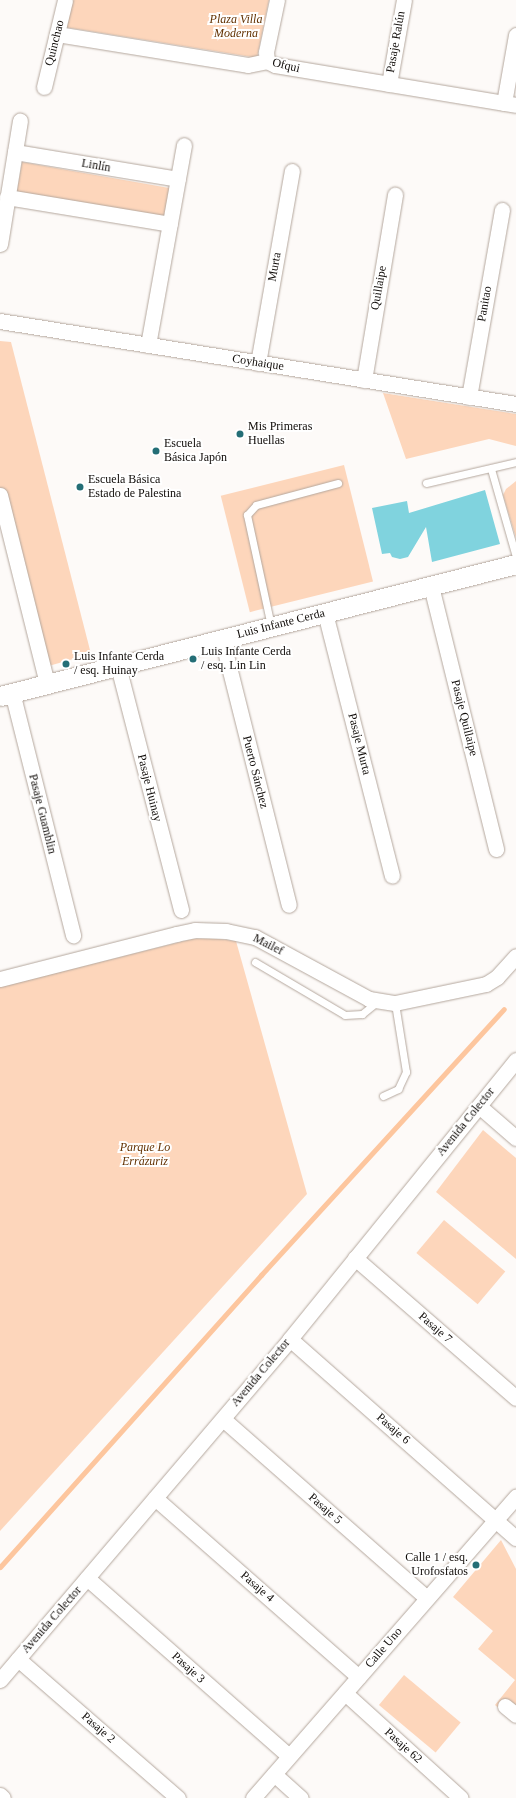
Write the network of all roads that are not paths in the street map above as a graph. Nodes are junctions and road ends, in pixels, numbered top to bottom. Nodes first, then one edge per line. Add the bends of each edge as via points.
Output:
1 (65, 0) edge
2 (277, 0) edge
3 (404, 0) edge
4 (57, 34) junction
5 (516, 35) edge
6 (268, 61) junction
7 (389, 84) junction
8 (44, 87) dead end
9 (510, 104) edge
10 (20, 121) dead end
11 (184, 145) dead end
12 (15, 152) junction
13 (292, 171) dead end
14 (178, 180) junction
15 (395, 196) dead end
16 (7, 197) junction
17 (502, 210) dead end
18 (170, 224) junction
19 (0, 244) edge
20 (0, 321) edge
21 (148, 345) junction
22 (258, 363) junction
23 (364, 380) junction
24 (469, 397) junction
25 (516, 404) edge
26 (516, 462) edge
27 (491, 469) junction
28 (338, 483) dead end
29 (426, 483) dead end
30 (0, 495) edge
31 (516, 557) edge
32 (516, 564) edge
33 (431, 586) junction
34 (325, 613) junction
35 (271, 626) junction
36 (222, 639) junction
37 (118, 666) junction
38 (47, 684) junction
39 (6, 694) edge
40 (496, 849) dead end
41 (392, 876) dead end
42 (288, 905) dead end
43 (181, 910) dead end
44 (73, 936) dead end
45 (516, 956) edge
46 (254, 962) dead end
47 (0, 979) edge
48 (377, 1002) junction
49 (395, 1003) junction
50 (516, 1060) edge
51 (383, 1096) dead end
52 (479, 1106) junction
53 (516, 1138) edge
54 (355, 1258) junction
55 (290, 1339) junction
56 (516, 1398) edge
57 (223, 1419) junction
58 (516, 1497) edge
59 (156, 1498) junction
60 (497, 1519) junction
61 (516, 1538) edge
62 (88, 1578) junction
63 (427, 1598) junction
64 (18, 1659) junction
65 (359, 1677) junction
66 (0, 1680) edge
67 (344, 1693) junction
68 (290, 1756) junction
69 (274, 1774) junction
70 (0, 1795) edge
71 (3, 1798) edge
72 (178, 1798) edge
73 (253, 1798) edge
74 (301, 1798) edge
75 (462, 1798) edge

1 - 4 street, Quinchao
2 - 6 street via 266,52
3 - 7 street, Pasaje Ralún
4 - 6 street, Ofqui via 248,65
4 - 8 street, Quinchao
5 - 9 street
6 - 7 street, Ofqui via 275,65
7 - 9 street, Ofqui
10 - 12 street
11 - 14 street
12 - 14 street, Linlín
12 - 16 street
13 - 22 street, Murta
14 - 18 street
15 - 23 street, Quillaipe
16 - 18 street
16 - 19 street
17 - 24 street, Panitao
18 - 21 street
20 - 21 street, Coyhaique
21 - 22 street, Coyhaique
22 - 23 street, Coyhaique
23 - 24 street, Coyhaique
24 - 25 street, Coyhaique
26 - 27 lane
27 - 29 lane
27 - 31 lane
28 - 35 lane via 256,505 247,515
30 - 38 street
32 - 33 street, Luis Infante Cerda
33 - 34 street, Luis Infante Cerda
33 - 40 street, Pasaje Quillaipe
34 - 35 street, Luis Infante Cerda
34 - 41 street, Pasaje Murta
35 - 36 street, Luis Infante Cerda
36 - 37 street, Luis Infante Cerda
36 - 42 street, Puerto Sánchez
37 - 38 street, Luis Infante Cerda
37 - 43 street, Pasaje Huinay
38 - 39 street, Luis Infante Cerda
39 - 44 street, Pasaje Guamblin
45 - 49 street, Mailef via 491,981
46 - 48 lane via 345,1015 362,1014
47 - 48 street, Mailef via 176,934 195,930 226,931 255,937
48 - 49 street, Mailef
49 - 51 lane via 406,1072 398,1089
50 - 52 street, Avenida Colector
52 - 53 street
52 - 54 street, Avenida Colector
54 - 55 street, Avenida Colector
54 - 56 street, Pasaje 7
55 - 57 street, Avenida Colector
55 - 60 street, Pasaje 6
57 - 59 street, Avenida Colector
57 - 63 street, Pasaje 5
58 - 60 street, Calle Uno
59 - 62 street, Avenida Colector
59 - 65 street, Pasaje 4
60 - 61 street, Pasaje 6
60 - 63 street, Calle Uno
62 - 64 street, Avenida Colector
62 - 68 street, Pasaje 3 via 256,1730
63 - 65 street, Calle Uno
64 - 66 street, Avenida Colector
64 - 72 street, Pasaje 2
65 - 67 street, Calle Uno
67 - 68 street, Calle Uno
67 - 75 street, Pasaje 62
68 - 69 street, Calle Uno
69 - 73 street, Calle Uno
69 - 74 street
70 - 71 street

